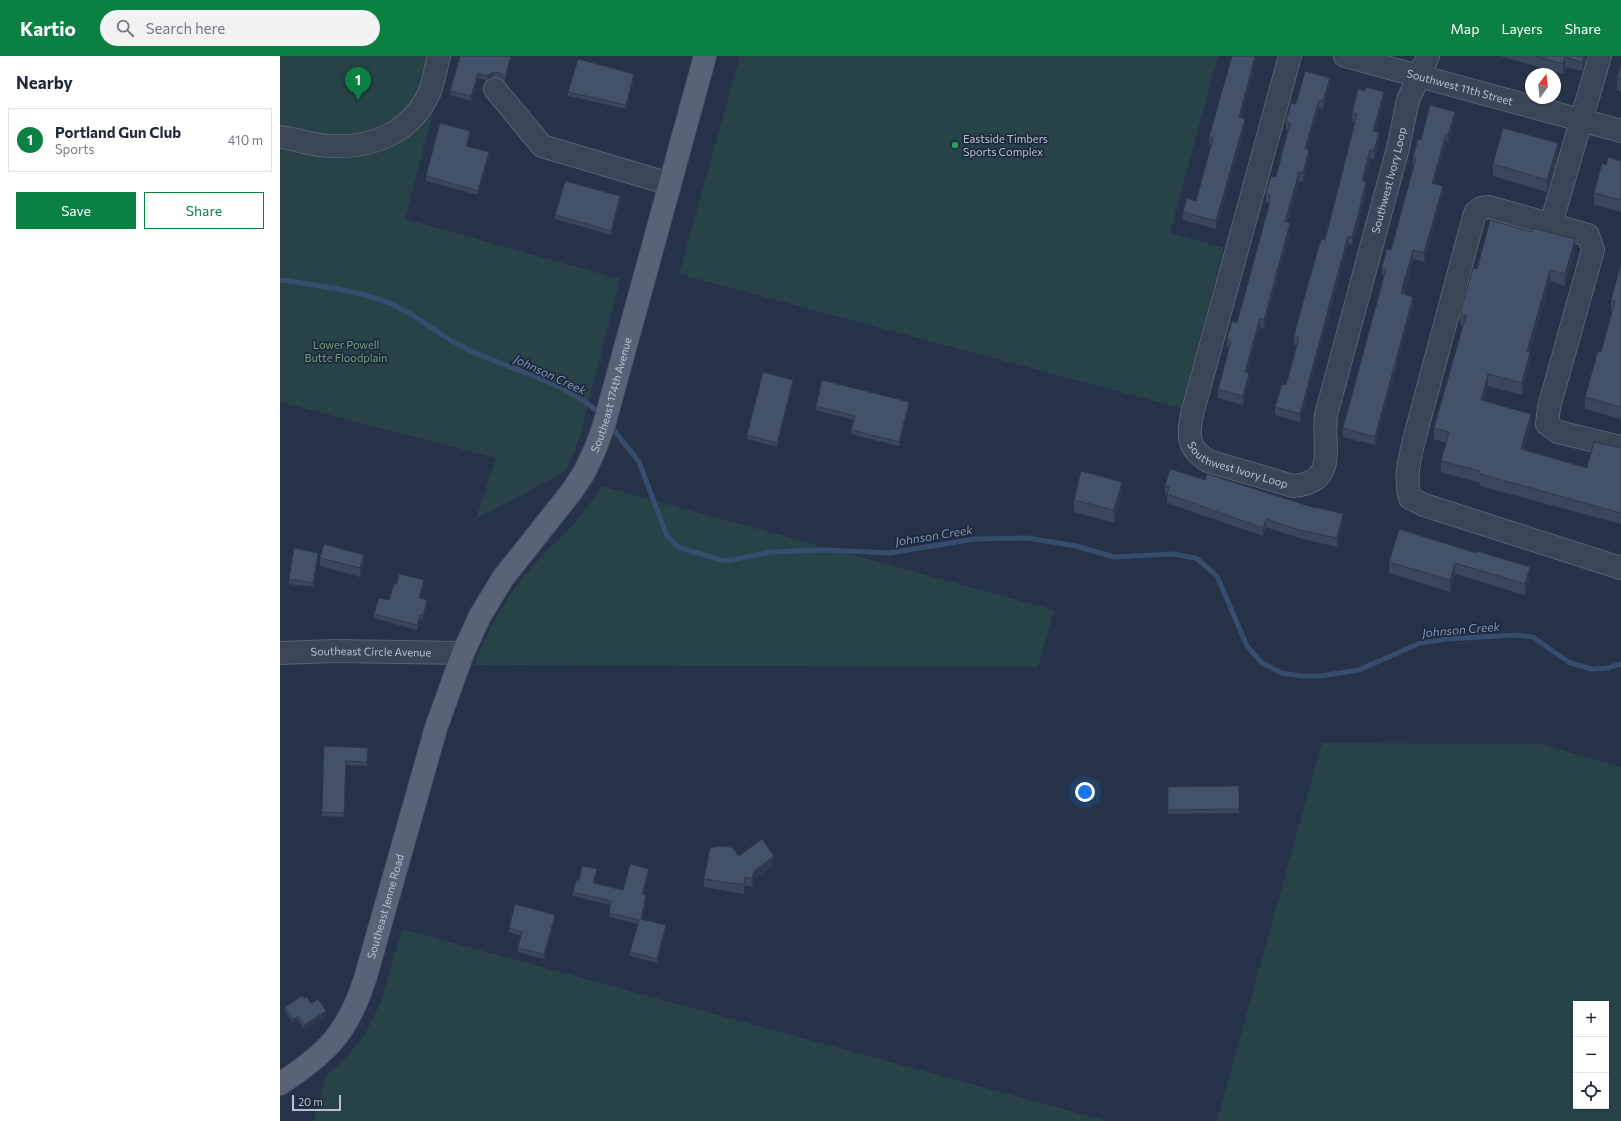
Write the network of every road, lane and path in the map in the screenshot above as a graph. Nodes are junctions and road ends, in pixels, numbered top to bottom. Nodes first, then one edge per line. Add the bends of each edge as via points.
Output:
1 (439, 56) edge
2 (705, 56) edge
3 (1290, 56) edge
4 (1345, 56) edge
5 (1428, 56) edge
6 (1600, 56) edge
7 (1418, 76) junction
8 (495, 89) dead end
9 (1582, 120) junction
10 (1621, 131) edge
11 (280, 137) edge
12 (670, 184) junction
13 (1551, 224) junction
14 (1621, 447) edge
15 (1621, 568) edge
16 (280, 652) edge
17 (463, 653) junction
18 (445, 701) joint
19 (280, 1084) edge

1 - 11 street via 430,91 419,111 406,125 384,139 354,147 326,146
2 - 12 main road, Southeast 174th Avenue
3 - 7 street, Southwest Ivory Loop via 1189,432 1191,444 1199,455 1208,461 1293,486 1303,486 1321,476 1326,455 1326,415 1398,148 1408,100
4 - 7 street, Southwest 11th Street
5 - 7 street, Southwest Ivory Loop
6 - 9 street
7 - 9 street, Southwest 11th Street
8 - 12 street via 542,146
9 - 10 street, Southwest 11th Street
9 - 13 street
12 - 17 main road, Southeast 174th Avenue via 596,447 572,491 503,578 480,616
13 - 14 street via 1588,235 1593,250 1549,407 1547,424 1558,432
13 - 15 street via 1489,207 1481,208 1475,213 1415,436 1407,473 1407,487 1410,498 1424,506
16 - 17 street, Southeast Circle Avenue
17 - 18 main road, Southeast 174th Avenue
18 - 19 main road, Southeast Jenne Road via 359,997 340,1034 332,1043 320,1056

